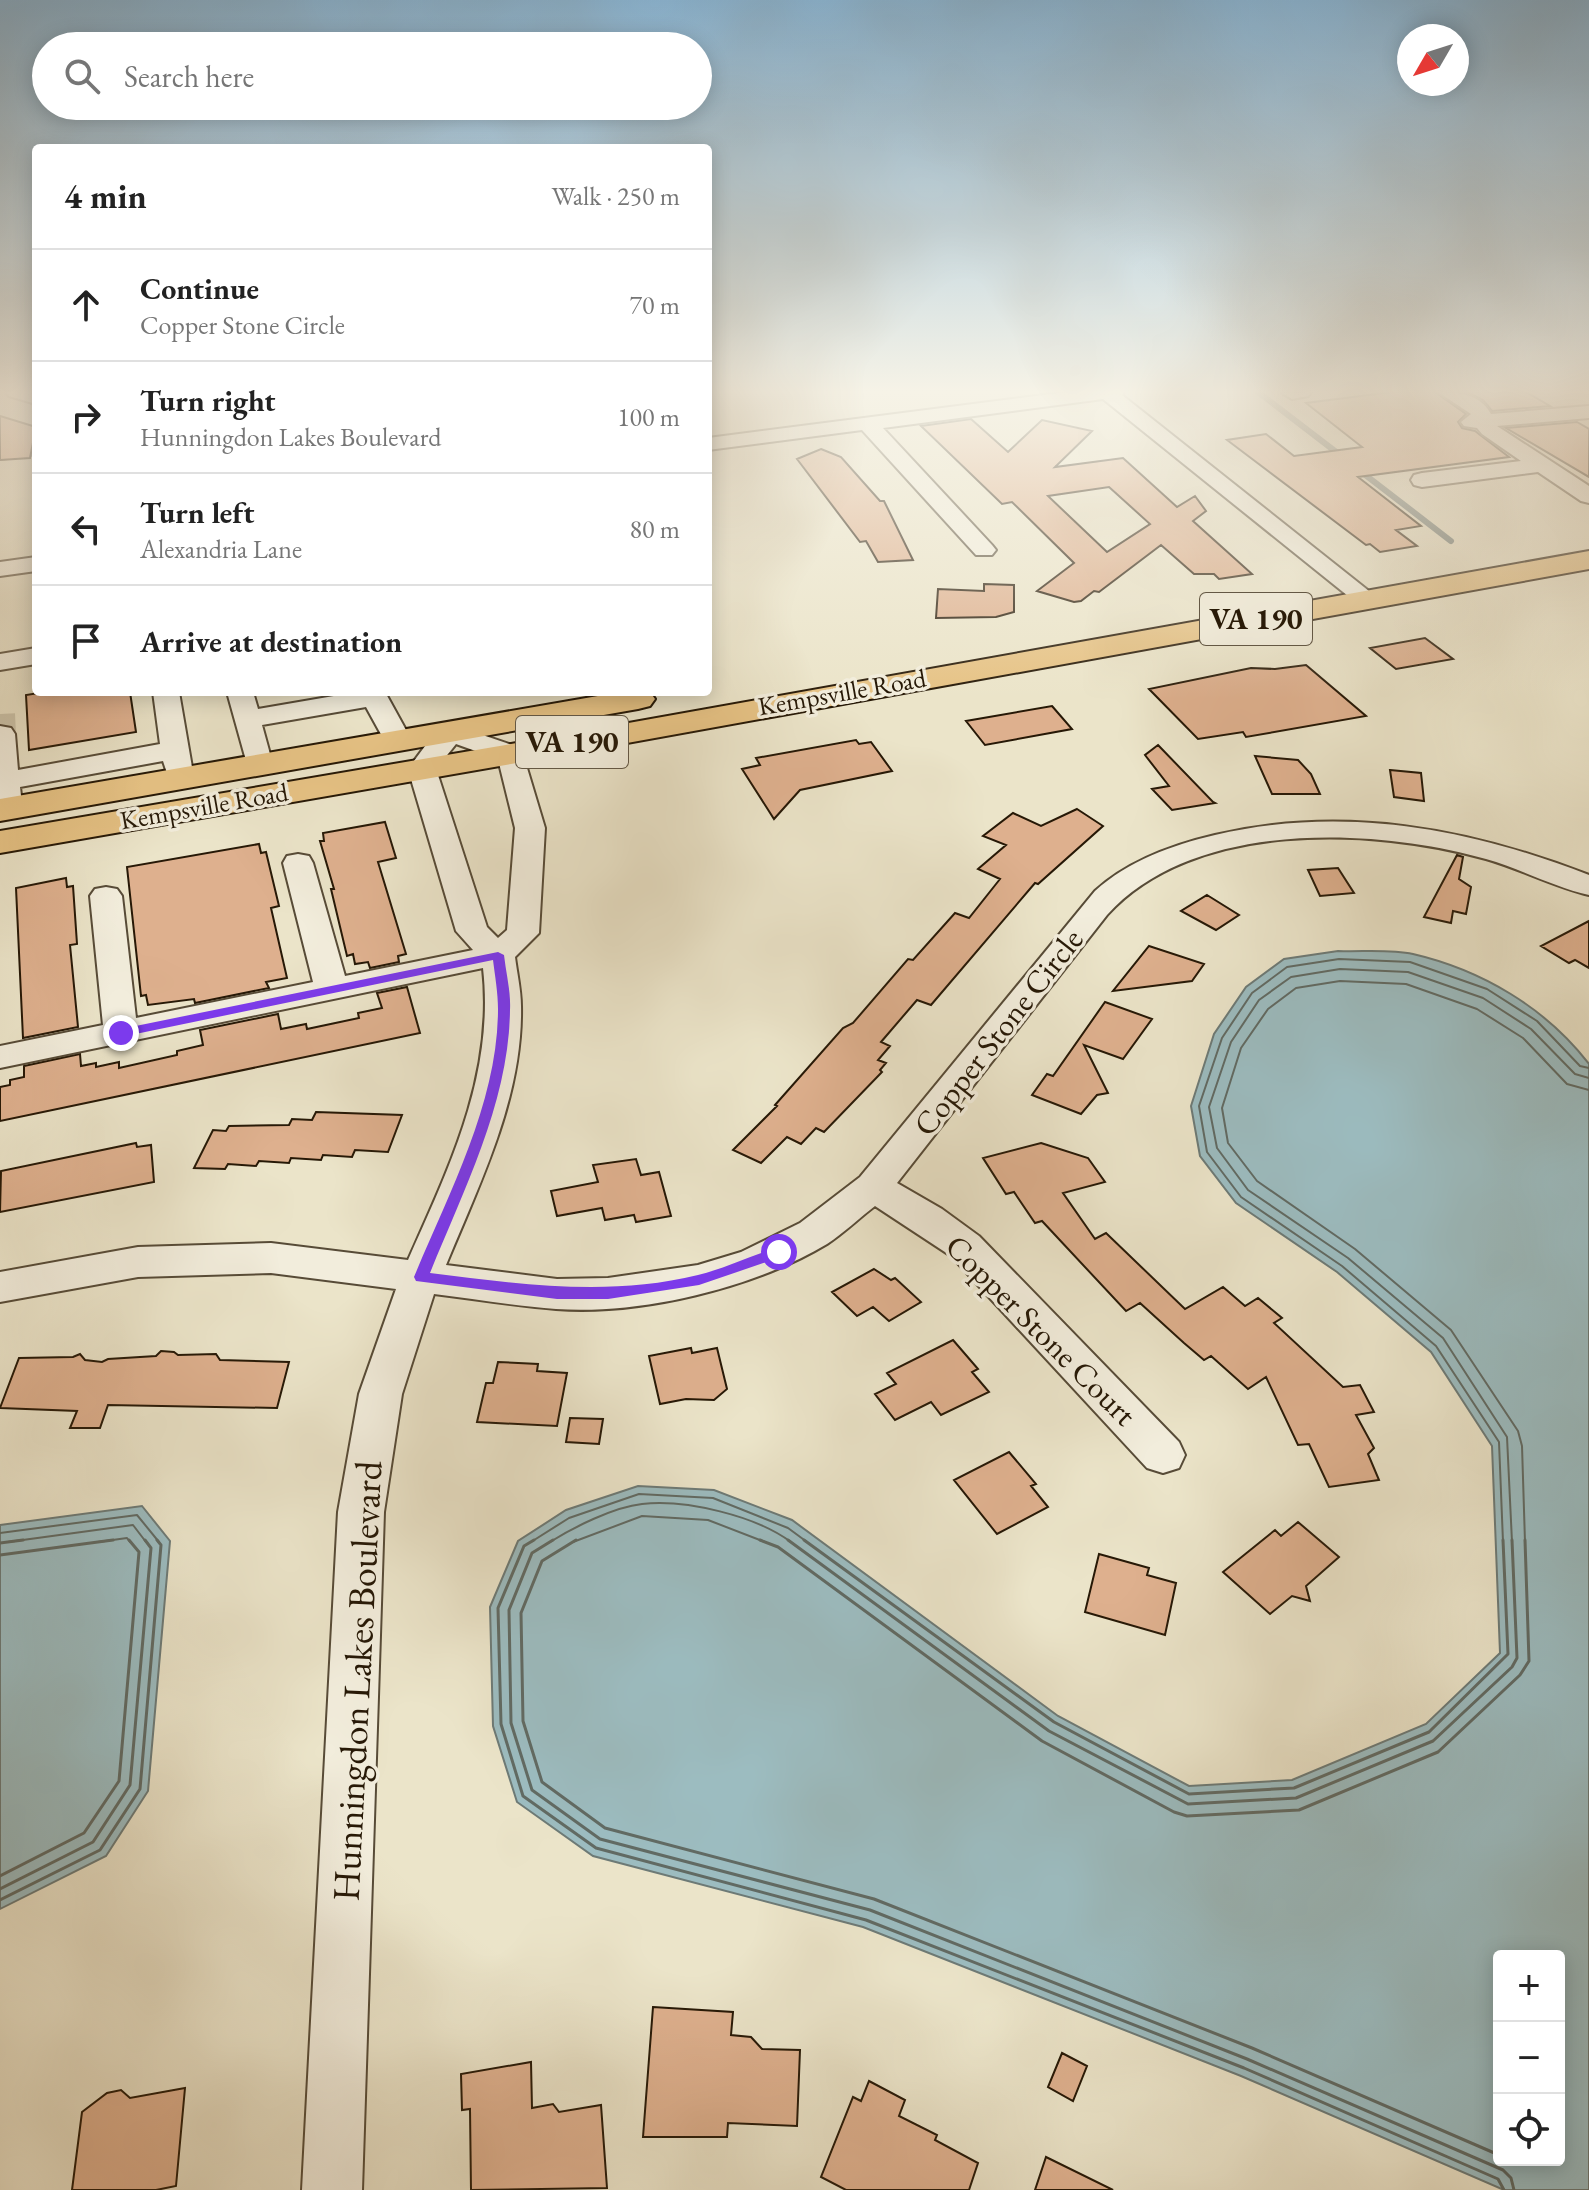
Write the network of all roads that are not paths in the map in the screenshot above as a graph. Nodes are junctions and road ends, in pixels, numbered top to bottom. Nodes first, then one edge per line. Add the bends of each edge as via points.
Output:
1 (933, 494) edge
2 (1235, 494) edge
3 (1589, 535) edge
4 (984, 550) dead end
5 (1589, 560) edge
6 (32, 565) edge
7 (0, 569) edge
8 (1340, 578) junction
9 (1367, 599) junction
10 (1032, 631) dead end
11 (32, 657) edge
12 (0, 662) edge
13 (167, 696) edge
14 (241, 696) edge
15 (656, 696) edge
16 (247, 719) junction
17 (450, 732) junction
18 (1, 734) edge
19 (398, 741) junction
20 (511, 754) junction
21 (178, 764) junction
22 (259, 765) junction
23 (422, 769) junction
24 (3, 810) edge
25 (298, 863) dead end
26 (1589, 886) edge
27 (106, 896) dead end
28 (498, 955) junction
29 (332, 990) junction
30 (121, 1033) junction
31 (0, 1057) edge
32 (873, 1187) junction
33 (421, 1277) junction
34 (0, 1287) edge
35 (1163, 1455) dead end
36 (332, 2190) edge

1 - 4 street
2 - 8 street
3 - 8 main road, VA 190
5 - 9 main road, Kempsville Road / VA 190
6 - 7 street
8 - 9 street
8 - 10 main road, VA 190
9 - 20 main road, Kempsville Road / VA 190
11 - 12 street
13 - 21 street
14 - 16 street
15 - 17 main road, Kempsville Road / VA 190
16 - 19 street via 375,697
16 - 22 street
17 - 19 main road, Kempsville Road / VA 190
17 - 20 street
17 - 23 street
18 - 24 street
19 - 22 main road, Kempsville Road / VA 190
20 - 23 main road, Kempsville Road / VA 190
20 - 28 street via 530,828 529,862 523,933
21 - 22 main road, Kempsville Road / VA 190
21 - 24 main road, Kempsville Road / VA 190
23 - 24 main road, Kempsville Road / VA 190
23 - 28 street via 472,931
25 - 29 street
26 - 32 street, Copper Stone Circle via 1476,847 1365,830 1279,832 1181,854 1111,893 1081,925
27 - 30 street
28 - 29 street
28 - 33 street, Hunningdon Lakes Boulevard via 504,1009 498,1067 480,1134
29 - 30 street
30 - 31 street
32 - 33 street, Copper Stone Circle via 814,1233 779,1252 699,1280 608,1293 557,1294
32 - 35 street, Copper Stone Court via 965,1246
33 - 34 street, Copper Stone Circle via 271,1258 138,1262
33 - 36 street, Hunningdon Lakes Boulevard via 390,1356 361,1512

